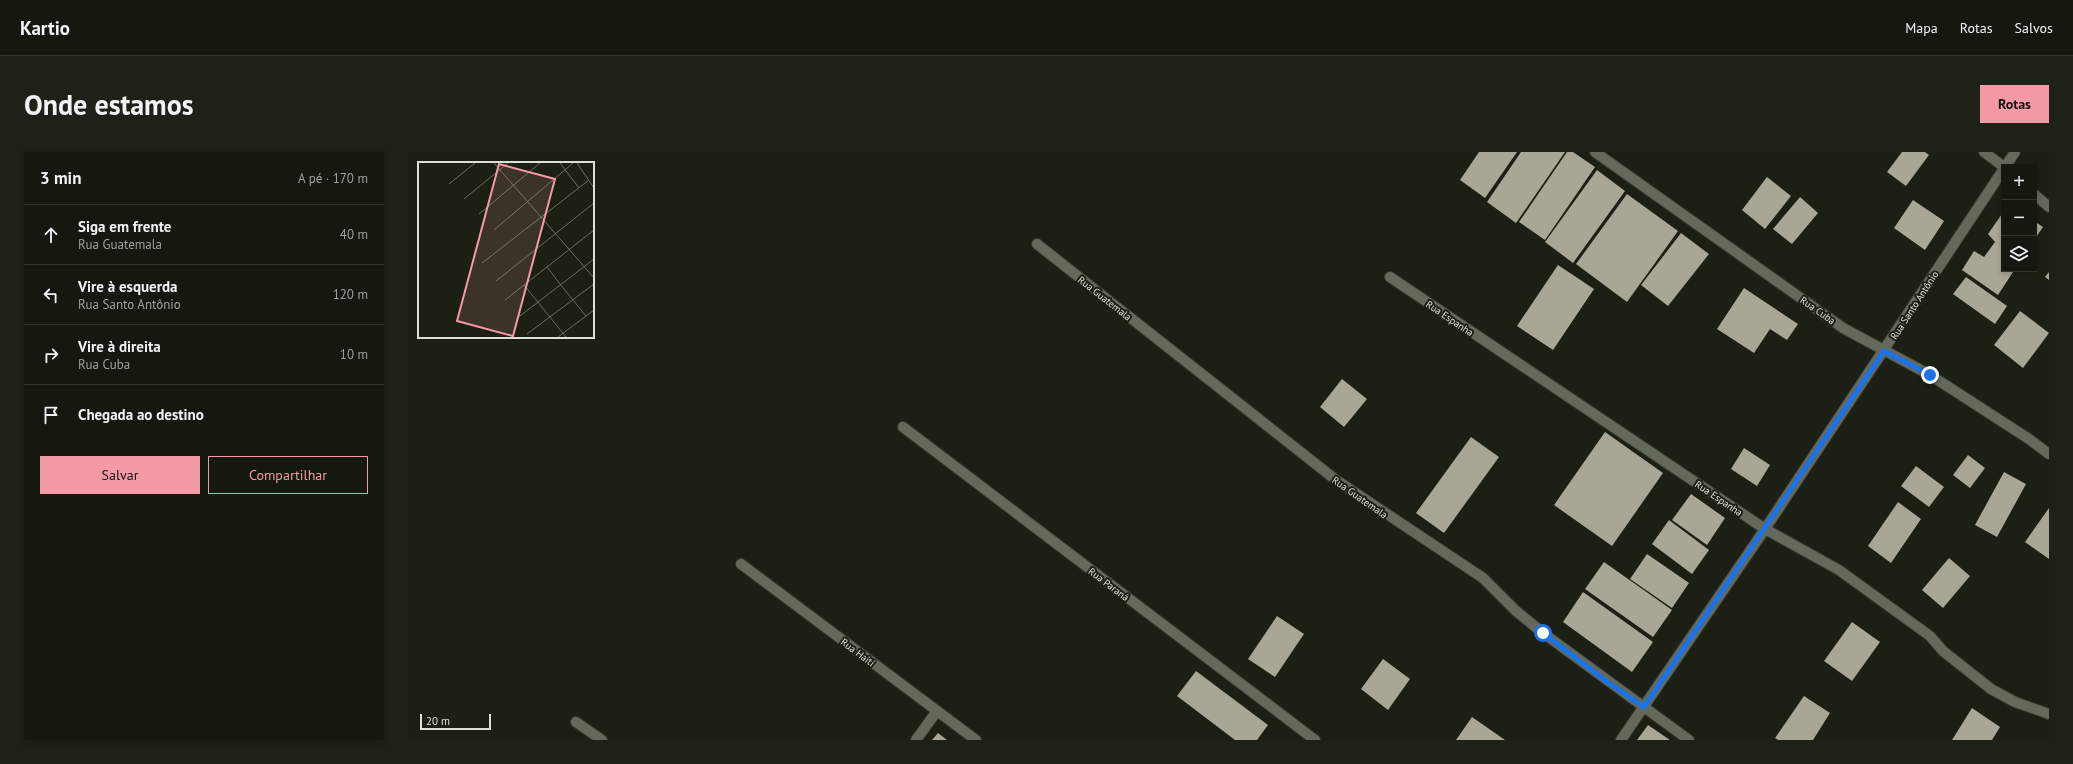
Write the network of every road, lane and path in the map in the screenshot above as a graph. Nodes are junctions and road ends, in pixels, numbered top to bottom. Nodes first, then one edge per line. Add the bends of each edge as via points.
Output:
1 (1595, 152) edge
2 (1984, 152) edge
3 (2015, 152) edge
4 (2006, 164) edge
5 (2001, 165) edge
6 (2001, 172) edge
7 (2037, 197) edge
8 (2049, 207) edge
9 (1037, 244) dead end
10 (1390, 277) dead end
11 (1884, 351) junction
12 (903, 427) dead end
13 (2049, 454) edge
14 (1765, 529) junction
15 (741, 564) dead end
16 (1644, 707) junction
17 (937, 711) junction
18 (2049, 714) edge
19 (576, 722) dead end
20 (602, 740) edge
21 (916, 740) edge
22 (976, 740) edge
23 (1315, 740) edge
24 (1621, 740) edge
25 (1689, 740) edge

1 - 11 street, Rua Cuba via 1836,323
2 - 5 street
3 - 4 street, Rua Santo Antônio
6 - 11 street, Rua Santo Antônio
7 - 8 street
9 - 16 street, Rua Guatemala via 1336,480 1483,578 1516,611 1543,633
10 - 14 street, Rua Espanha
11 - 13 street, Rua Cuba via 1930,375
11 - 14 street, Rua Santo Antônio
12 - 23 street, Rua Paraná
14 - 16 street, Rua Santo Antônio
14 - 18 street, Rua Espanha via 1839,570 1930,636 1991,689 2015,702
15 - 17 street, Rua Haiti
16 - 24 street, Rua Santo Antônio
16 - 25 street, Rua Guatemala
17 - 21 street
17 - 22 street, Rua Haiti
19 - 20 street

